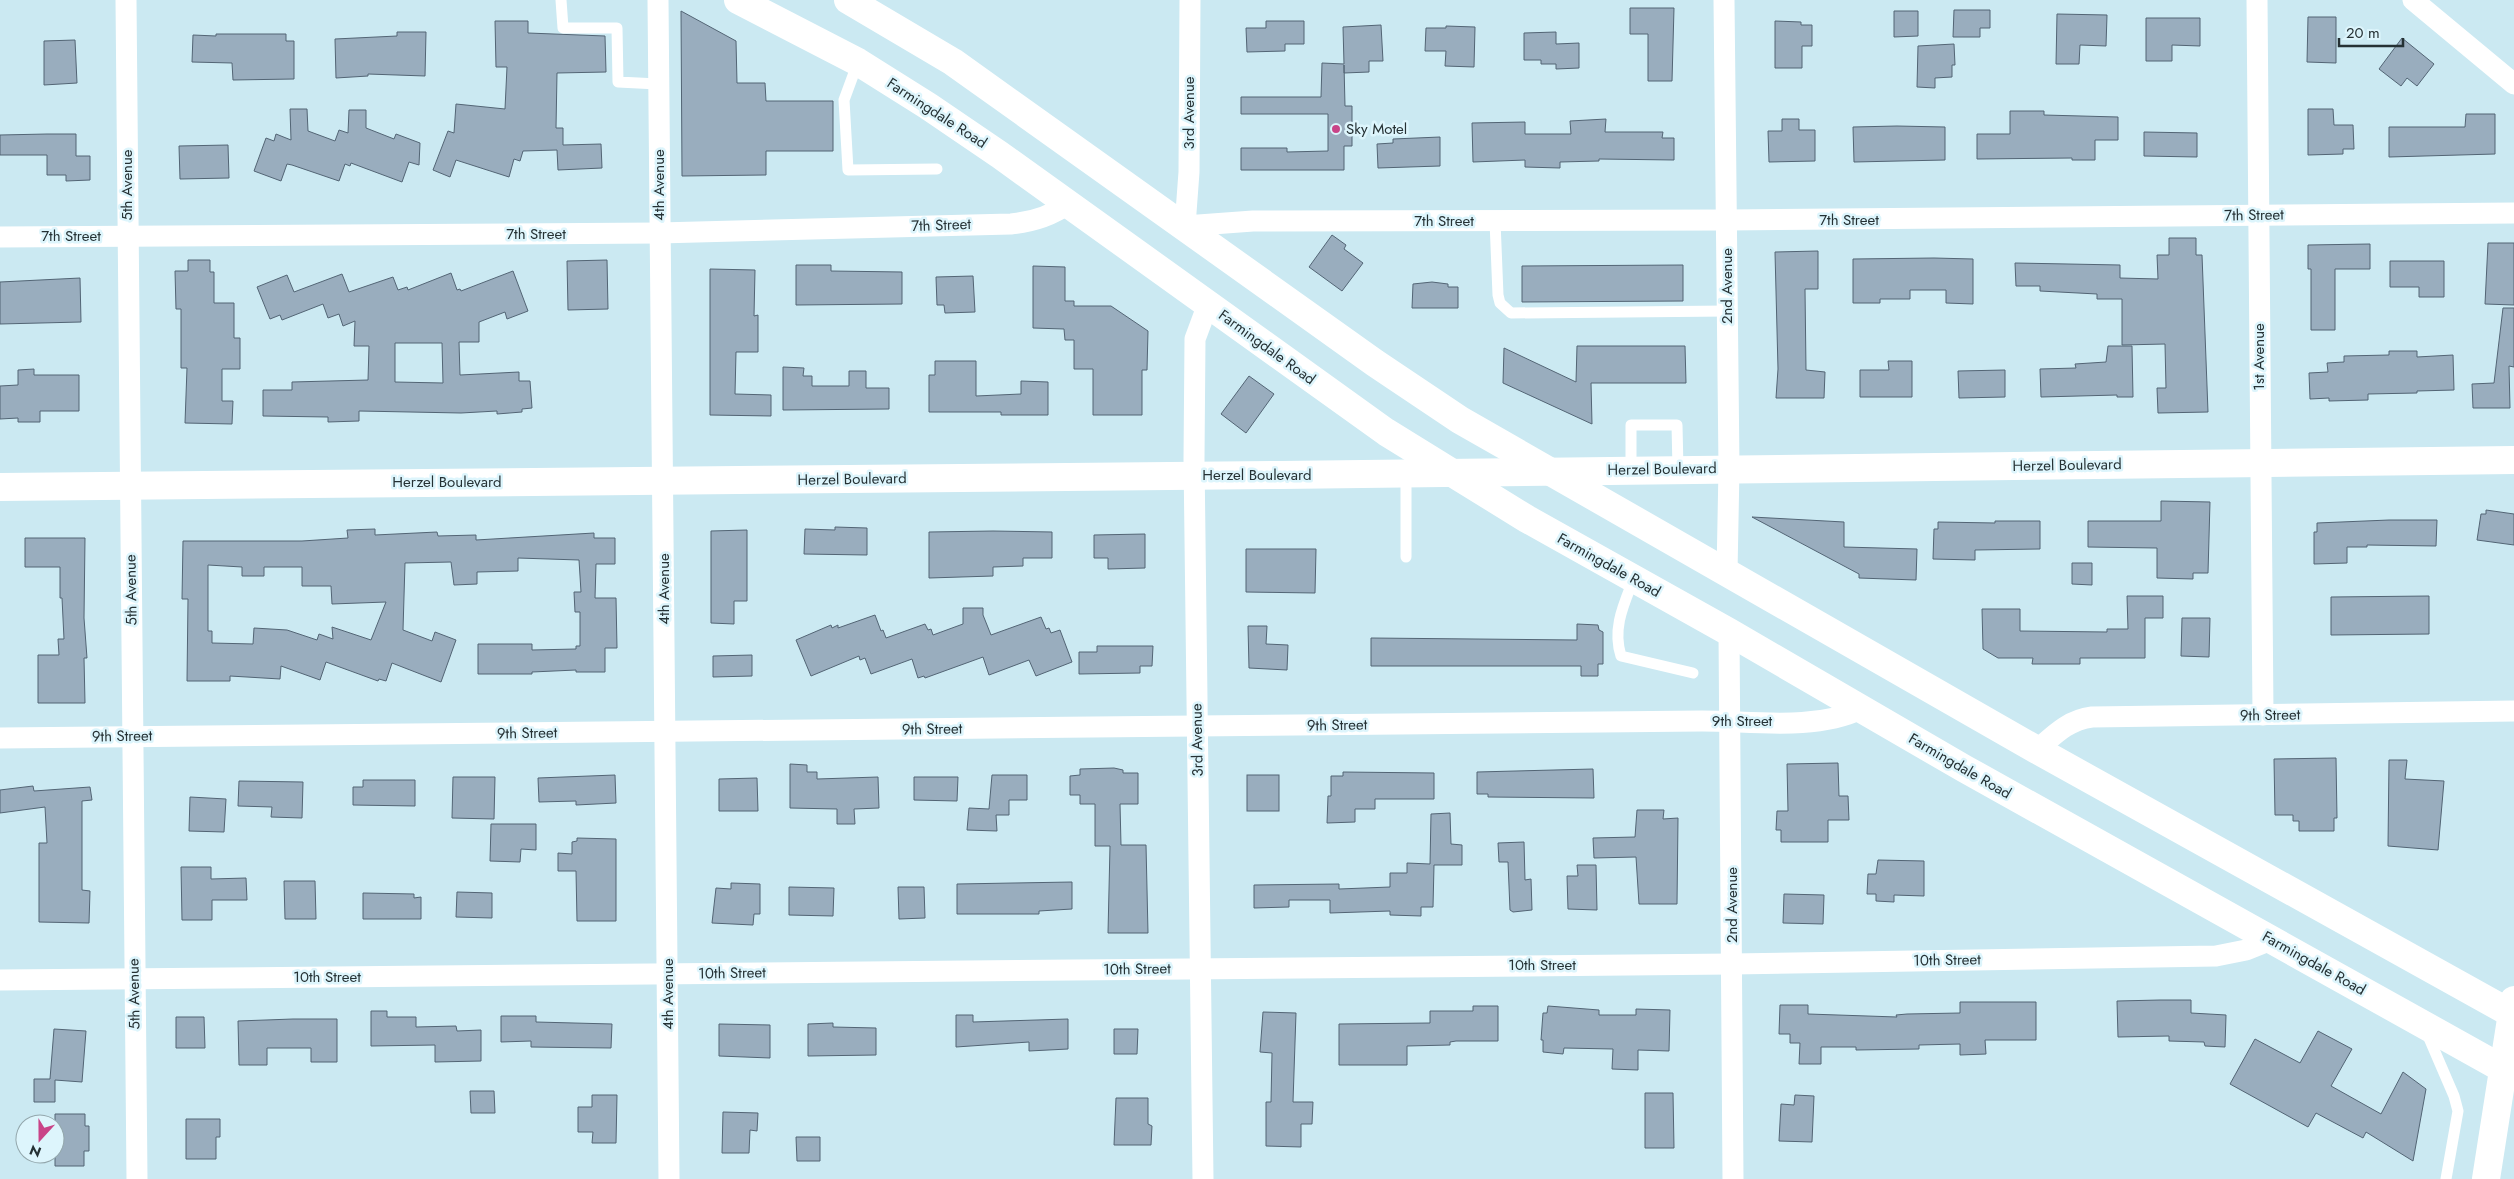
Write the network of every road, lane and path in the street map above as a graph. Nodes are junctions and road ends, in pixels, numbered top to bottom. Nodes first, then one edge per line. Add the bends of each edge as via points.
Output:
1 (126, 0) edge
2 (561, 0) edge
3 (658, 0) edge
4 (738, 0) edge
5 (1190, 0) edge
6 (1724, 0) edge
7 (2257, 0) edge
8 (2412, 0) edge
9 (857, 2) edge
10 (858, 62) junction
11 (658, 84) junction
12 (2514, 84) edge
13 (937, 169) dead end
14 (1068, 204) junction
15 (2514, 213) edge
16 (2258, 214) junction
17 (1727, 220) junction
18 (1495, 221) junction
19 (1185, 226) junction
20 (659, 233) junction
21 (127, 236) junction
22 (0, 237) edge
23 (1208, 304) junction
24 (1727, 311) junction
25 (2514, 460) edge
26 (2260, 462) junction
27 (1729, 468) junction
28 (1631, 469) junction
29 (1678, 469) junction
30 (1548, 471) junction
31 (1452, 472) junction
32 (1406, 473) junction
33 (1194, 476) junction
34 (663, 481) junction
35 (129, 485) junction
36 (0, 487) edge
37 (1406, 557) dead end
38 (1727, 573) junction
39 (1634, 578) junction
40 (1729, 632) junction
41 (1693, 673) dead end
42 (1861, 709) junction
43 (2514, 711) edge
44 (2263, 715) junction
45 (1730, 721) junction
46 (1197, 726) junction
47 (666, 731) junction
48 (132, 736) junction
49 (0, 738) edge
50 (2037, 750) junction
51 (2272, 940) junction
52 (1732, 964) junction
53 (1201, 968) junction
54 (668, 974) junction
55 (134, 978) junction
56 (0, 980) edge
57 (2513, 1010) edge
58 (2424, 1025) junction
59 (2509, 1072) edge
60 (137, 1179) edge
61 (669, 1179) edge
62 (1203, 1179) edge
63 (1733, 1179) edge
64 (2446, 1179) edge
65 (2486, 1179) edge

1 - 21 street, 5th Avenue
2 - 11 lane via 563,28 617,28 618,82
3 - 11 street, 4th Avenue
4 - 10 main road, Farmingdale Road
5 - 19 street, 3rd Avenue via 1189,172
6 - 17 street, 2nd Avenue
7 - 16 street, 1st Avenue
8 - 12 street
9 - 19 main road via 952,62
10 - 13 lane via 844,100 848,170
10 - 14 main road, Farmingdale Road via 953,123
11 - 20 street, 4th Avenue
14 - 20 street, 7th Street via 1032,221 1011,224
14 - 23 main road, Farmingdale Road
15 - 16 street, 7th Street
16 - 17 street, 7th Street
16 - 26 street, 1st Avenue
17 - 18 street, 7th Street
17 - 24 street, 2nd Avenue
18 - 19 street, 7th Street via 1253,221
18 - 24 lane via 1498,295 1500,303 1511,313
19 - 30 main road via 1412,388
20 - 21 street, 7th Street
20 - 34 street, 4th Avenue
21 - 22 street, 7th Street
21 - 35 street, 5th Avenue
23 - 31 main road, Farmingdale Road via 1386,432
23 - 33 street, 3rd Avenue via 1196,339
24 - 27 street, 2nd Avenue
25 - 26 main road, Herzel Boulevard
26 - 27 main road, Herzel Boulevard
26 - 44 street, 1st Avenue
27 - 29 main road, Herzel Boulevard
27 - 38 street, 2nd Avenue
28 - 29 main road, Herzel Boulevard
28 - 29 lane via 1631,425 1677,425
28 - 30 main road, Herzel Boulevard
30 - 31 main road, Herzel Boulevard
30 - 38 main road
31 - 32 main road, Herzel Boulevard
31 - 39 main road, Farmingdale Road via 1527,520
32 - 33 main road, Herzel Boulevard
32 - 37 lane
33 - 34 main road, Herzel Boulevard
33 - 46 street, 3rd Avenue
34 - 35 main road, Herzel Boulevard
34 - 47 street, 4th Avenue
35 - 36 main road, Herzel Boulevard
35 - 48 street, 5th Avenue
38 - 50 main road
39 - 40 main road, Farmingdale Road
39 - 41 lane via 1619,614 1617,644 1621,656
40 - 42 main road, Farmingdale Road
40 - 45 street, 2nd Avenue
42 - 45 street, 9th Street via 1820,722
42 - 51 main road, Farmingdale Road
43 - 44 street, 9th Street
44 - 50 street, 9th Street via 2083,718 2066,725
45 - 46 street, 9th Street
45 - 52 street, 2nd Avenue
46 - 47 street, 9th Street
46 - 53 street, 3rd Avenue
47 - 48 street, 9th Street
47 - 54 street, 4th Avenue
48 - 49 street, 9th Street
48 - 55 street, 5th Avenue
50 - 57 main road
51 - 52 street, 10th Street via 2216,956
51 - 58 main road, Farmingdale Road
52 - 53 street, 10th Street
52 - 63 street, 2nd Avenue
53 - 54 street, 10th Street
53 - 62 street, 3rd Avenue
54 - 55 street, 10th Street
54 - 61 street, 4th Avenue
55 - 56 street, 10th Street
55 - 60 street, 5th Avenue
57 - 59 main road
58 - 59 main road, Farmingdale Road
58 - 64 lane via 2458,1111
59 - 65 main road

